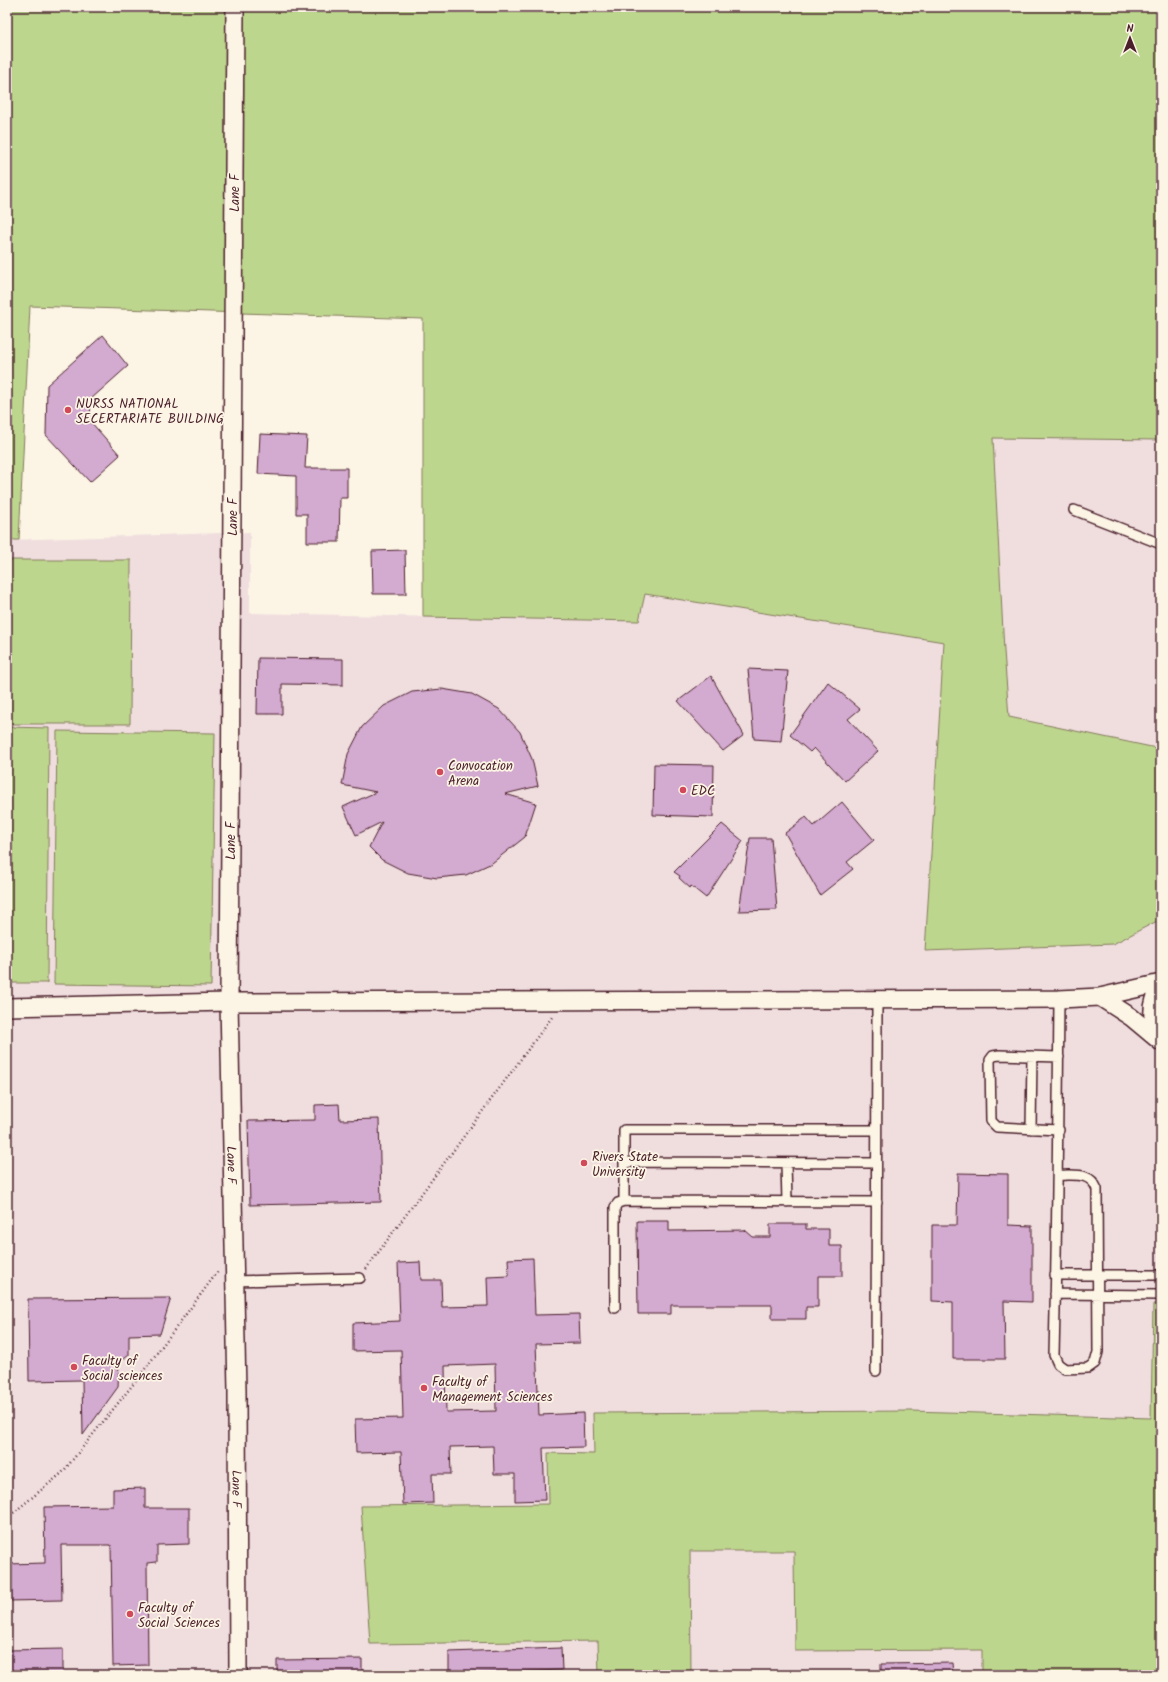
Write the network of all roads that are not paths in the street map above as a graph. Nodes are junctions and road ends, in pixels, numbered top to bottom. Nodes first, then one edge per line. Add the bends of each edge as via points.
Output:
1 (235, 7) edge
2 (1074, 510) dead end
3 (1161, 544) edge
4 (1161, 983) edge
5 (1161, 987) edge
6 (1100, 997) junction
7 (877, 1000) junction
8 (1059, 1000) junction
9 (229, 1002) junction
10 (7, 1007) edge
11 (1161, 1041) edge
12 (1032, 1056) junction
13 (1059, 1057) junction
14 (1031, 1129) junction
15 (876, 1130) junction
16 (1059, 1130) junction
17 (624, 1162) junction
18 (786, 1163) junction
19 (876, 1163) junction
20 (1058, 1175) junction
21 (624, 1201) junction
22 (787, 1202) junction
23 (877, 1202) junction
24 (1055, 1275) junction
25 (1099, 1275) junction
26 (1161, 1275) edge
27 (360, 1278) road end
28 (234, 1281) junction
29 (1055, 1294) junction
30 (1098, 1295) junction
31 (1161, 1295) edge
32 (615, 1308) dead end
33 (876, 1371) dead end
34 (238, 1675) edge

1 - 9 street, Lane F
2 - 3 lane
4 - 6 street
5 - 11 street via 1153,1006 1152,1020
6 - 8 street
6 - 11 street
7 - 8 street
7 - 9 street
7 - 15 lane
8 - 13 lane
9 - 10 street
9 - 28 street, Lane F
12 - 13 lane
12 - 14 lane
12 - 14 lane via 999,1055 993,1056 990,1060 993,1124 997,1127
13 - 16 lane
14 - 16 lane
15 - 17 lane via 624,1130
15 - 19 lane
16 - 20 lane
17 - 18 lane
17 - 21 lane
18 - 19 lane
18 - 22 lane
19 - 23 lane
20 - 24 lane
20 - 25 lane via 1088,1177 1094,1181 1097,1189
21 - 22 lane
21 - 32 lane via 614,1207
22 - 23 lane
23 - 33 lane
24 - 25 lane
24 - 29 lane
25 - 26 lane
25 - 30 lane
27 - 28 lane
28 - 34 street, Lane F
29 - 30 lane
29 - 30 lane via 1054,1355 1058,1364 1065,1369 1088,1368 1095,1363 1098,1352
30 - 31 lane

